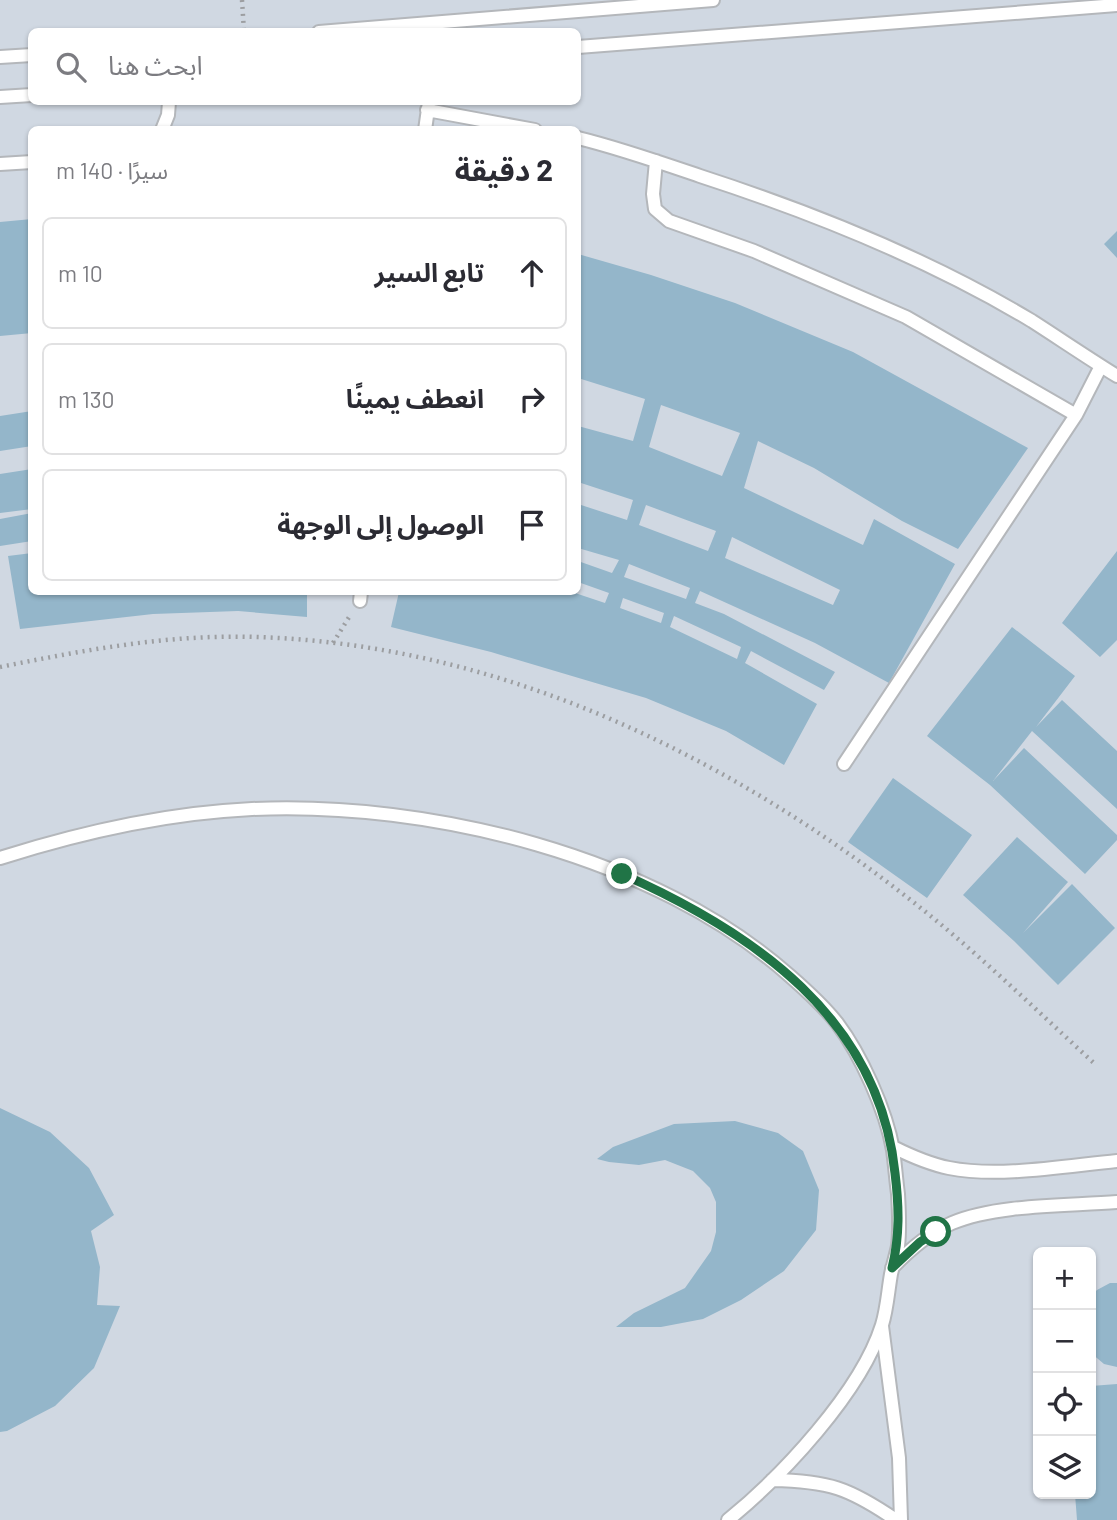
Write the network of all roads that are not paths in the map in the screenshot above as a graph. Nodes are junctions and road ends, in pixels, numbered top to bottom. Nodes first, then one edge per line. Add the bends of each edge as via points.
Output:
1 (713, 0) edge
2 (1117, 5) edge
3 (368, 28) edge
4 (581, 47) edge
5 (28, 55) edge
6 (0, 57) edge
7 (28, 95) edge
8 (0, 97) edge
9 (169, 105) edge
10 (428, 106) edge
11 (164, 126) edge
12 (426, 126) edge
13 (517, 126) edge
14 (581, 139) edge
15 (656, 161) junction
16 (28, 162) edge
17 (0, 164) edge
18 (1101, 366) junction
19 (1117, 376) edge
20 (1076, 415) junction
21 (844, 764) dead end
22 (0, 858) edge
23 (893, 1147) junction
24 (1117, 1161) edge
25 (1117, 1202) edge
26 (892, 1268) junction
27 (882, 1326) junction
28 (772, 1480) junction
29 (728, 1520) edge
30 (898, 1520) edge

1 - 3 lane
2 - 4 lane
5 - 6 lane
7 - 8 lane
9 - 11 lane
10 - 12 lane
10 - 13 lane
14 - 15 lane
15 - 18 lane via 886,248 1031,321
15 - 20 lane via 655,209 669,221 754,251 906,317
16 - 17 lane
18 - 19 lane
18 - 20 lane
20 - 21 lane
22 - 23 lane via 148,820 294,809 413,818 517,839 622,874 685,903 762,953 837,1023 856,1052
23 - 24 lane via 928,1163 966,1171
23 - 26 lane via 899,1207
25 - 26 lane via 971,1217 920,1242
26 - 27 lane
27 - 28 lane via 839,1404
27 - 30 lane via 899,1458
28 - 29 lane
28 - 30 lane via 829,1484 866,1499

